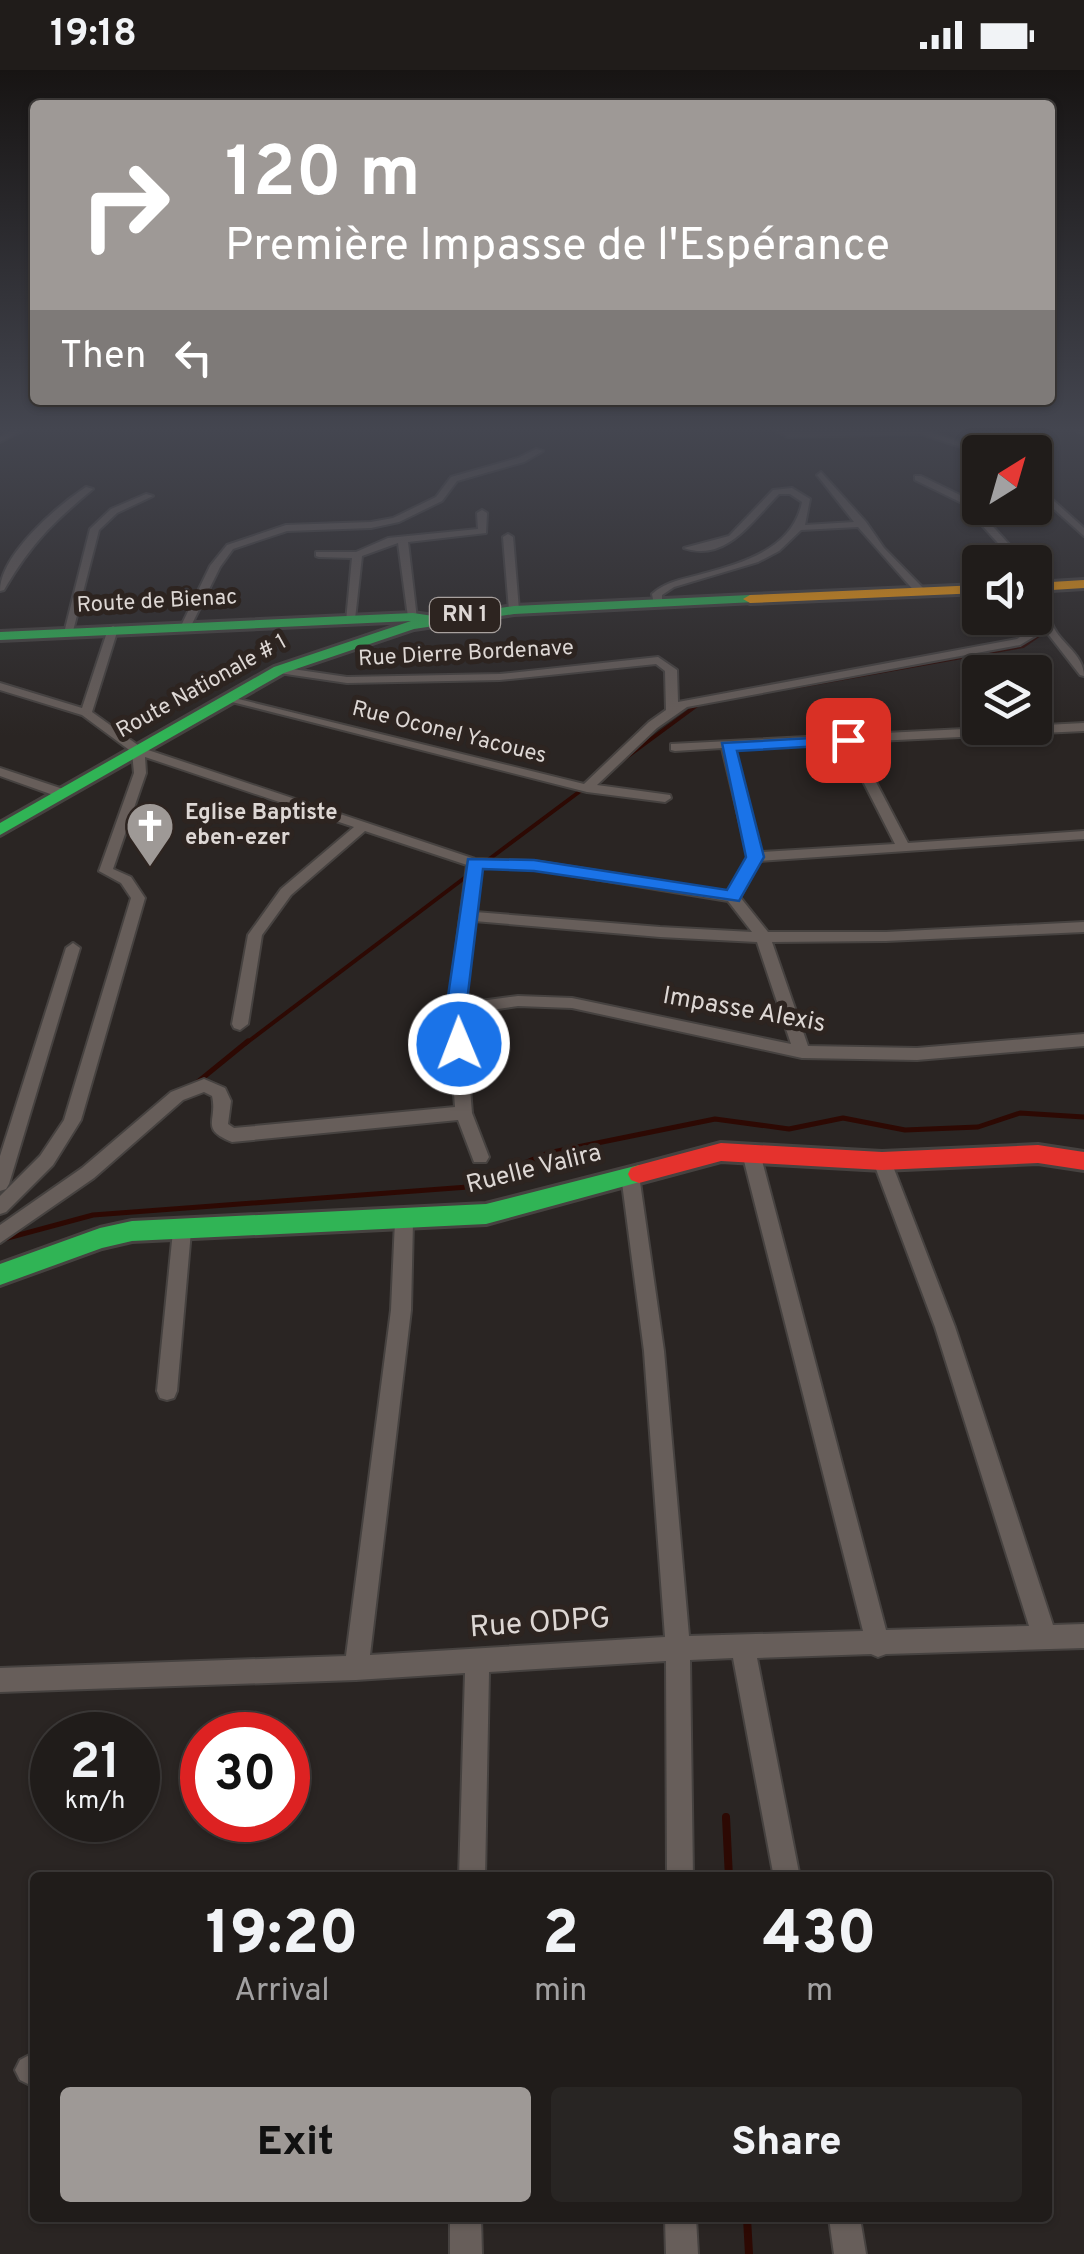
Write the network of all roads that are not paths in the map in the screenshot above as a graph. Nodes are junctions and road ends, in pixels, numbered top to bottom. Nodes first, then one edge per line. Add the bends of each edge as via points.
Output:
1 (38, 532) edge
2 (94, 532) edge
3 (274, 532) edge
4 (469, 532) edge
5 (742, 532) edge
6 (792, 532) edge
7 (868, 532) edge
8 (508, 537) dead end
9 (403, 541) junction
10 (689, 548) dead end
11 (318, 554) dead end
12 (357, 555) junction
13 (5, 568) edge
14 (1052, 584) edge
15 (1084, 584) edge
16 (0, 588) edge
17 (962, 590) edge
18 (920, 591) junction
19 (658, 603) junction
20 (514, 610) junction
21 (425, 618) junction
22 (350, 619) junction
23 (186, 626) junction
24 (113, 629) junction
25 (68, 631) junction
26 (1052, 632) edge
27 (1030, 635) edge
28 (0, 636) edge
29 (279, 670) junction
30 (1084, 672) edge
31 (0, 686) edge
32 (226, 699) junction
33 (672, 710) junction
34 (86, 713) junction
35 (1084, 727) edge
36 (848, 740) junction
37 (675, 746) dead end
38 (728, 746) junction
39 (138, 751) junction
40 (0, 772) edge
41 (587, 788) junction
42 (62, 793) junction
43 (665, 798) dead end
44 (361, 828) junction
45 (0, 830) edge
46 (1084, 835) edge
47 (904, 848) junction
48 (755, 857) junction
49 (474, 863) junction
50 (733, 897) junction
51 (468, 916) junction
52 (1084, 928) edge
53 (762, 935) junction
54 (73, 948) dead end
55 (456, 1010) junction
56 (240, 1024) dead end
57 (1084, 1040) edge
58 (802, 1052) junction
59 (464, 1113) junction
60 (751, 1152) junction
61 (480, 1157) dead end
62 (882, 1161) junction
63 (1084, 1162) edge
64 (630, 1174) junction
65 (0, 1184) edge
66 (0, 1207) edge
67 (404, 1221) junction
68 (182, 1232) junction
69 (0, 1236) edge
70 (0, 1274) edge
71 (166, 1391) dead end
72 (1084, 1636) edge
73 (1045, 1638) junction
74 (878, 1645) junction
75 (678, 1648) junction
76 (743, 1648) junction
77 (476, 1661) junction
78 (356, 1668) junction
79 (0, 1680) edge
80 (472, 1872) edge
81 (680, 1872) edge
82 (786, 1872) edge
83 (466, 2222) edge
84 (681, 2222) edge
85 (846, 2222) edge
86 (466, 2254) edge
87 (682, 2254) edge
88 (850, 2254) edge

1 - 13 street
2 - 25 street
3 - 23 street via 230,547
4 - 9 street
5 - 10 street via 718,546
6 - 19 street via 769,554 670,585
7 - 18 street
8 - 20 street
9 - 12 street
9 - 21 street
11 - 12 street
12 - 22 street
13 - 16 street
14 - 15 main road
17 - 18 main road, Route Nationale # 1 / RN 1
18 - 19 main road, Route Nationale # 1 / RN 1
19 - 20 main road, Route Nationale # 1 / RN 1
20 - 21 main road, Route Nationale # 1 / RN 1
21 - 22 main road, Route de Bienac
21 - 29 main road, Route Nationale # 1 / RN 1
22 - 23 main road, Route de Bienac
23 - 24 main road, Route de Bienac
24 - 25 main road, Route de Bienac
24 - 34 street
25 - 28 main road, Route de Bienac
26 - 30 street
27 - 33 street via 699,699
29 - 32 main road, Route Nationale # 1 / RN 1
29 - 33 street, Rue Dierre Bordenave via 346,680 500,677 658,660 671,670
31 - 34 street
32 - 39 main road, Route Nationale # 1 / RN 1
32 - 41 street, Rue Oconel Yacoues
33 - 41 street
34 - 39 street
35 - 36 street
36 - 38 street
36 - 47 street
37 - 38 street
38 - 48 street
39 - 42 main road, Route Nationale # 1 / RN 1
39 - 44 street
39 - 66 street via 140,773 106,870 126,880 138,898 79,1104 48,1164
40 - 42 street
41 - 43 street, Rue Oconel Yacoues
42 - 45 main road, Route Nationale # 1 / RN 1
44 - 49 street
44 - 56 street via 286,892 255,935
46 - 47 street
47 - 48 street
48 - 50 street
49 - 50 street via 534,865
49 - 51 street
50 - 53 street
51 - 53 street
51 - 55 street
52 - 53 street
53 - 58 street
54 - 65 street
55 - 58 street, Impasse Alexis via 518,1001 572,1003
55 - 59 street
57 - 58 street, Impasse Alexis via 916,1054
59 - 61 street
59 - 69 street via 232,1135 219,1127 220,1092 196,1086
60 - 62 main road, Ruelle Valira
60 - 64 main road, Ruelle Valira via 688,1158
60 - 74 street
62 - 63 main road, Ruelle Valira via 1038,1154
62 - 73 street via 945,1327
64 - 67 main road, Ruelle Valira via 486,1214
64 - 75 street via 654,1351
67 - 68 main road, Ruelle Valira
67 - 78 street via 401,1310
68 - 70 main road, Ruelle Valira via 100,1238
68 - 71 street
72 - 73 street, Rue ODPG
73 - 74 street, Rue ODPG
74 - 76 street, Rue ODPG
75 - 76 street, Rue ODPG
75 - 77 street, Rue ODPG
75 - 81 street
76 - 82 street
77 - 78 street, Rue ODPG
77 - 80 street
78 - 79 street, Rue ODPG
83 - 86 street
84 - 87 street
85 - 88 street

